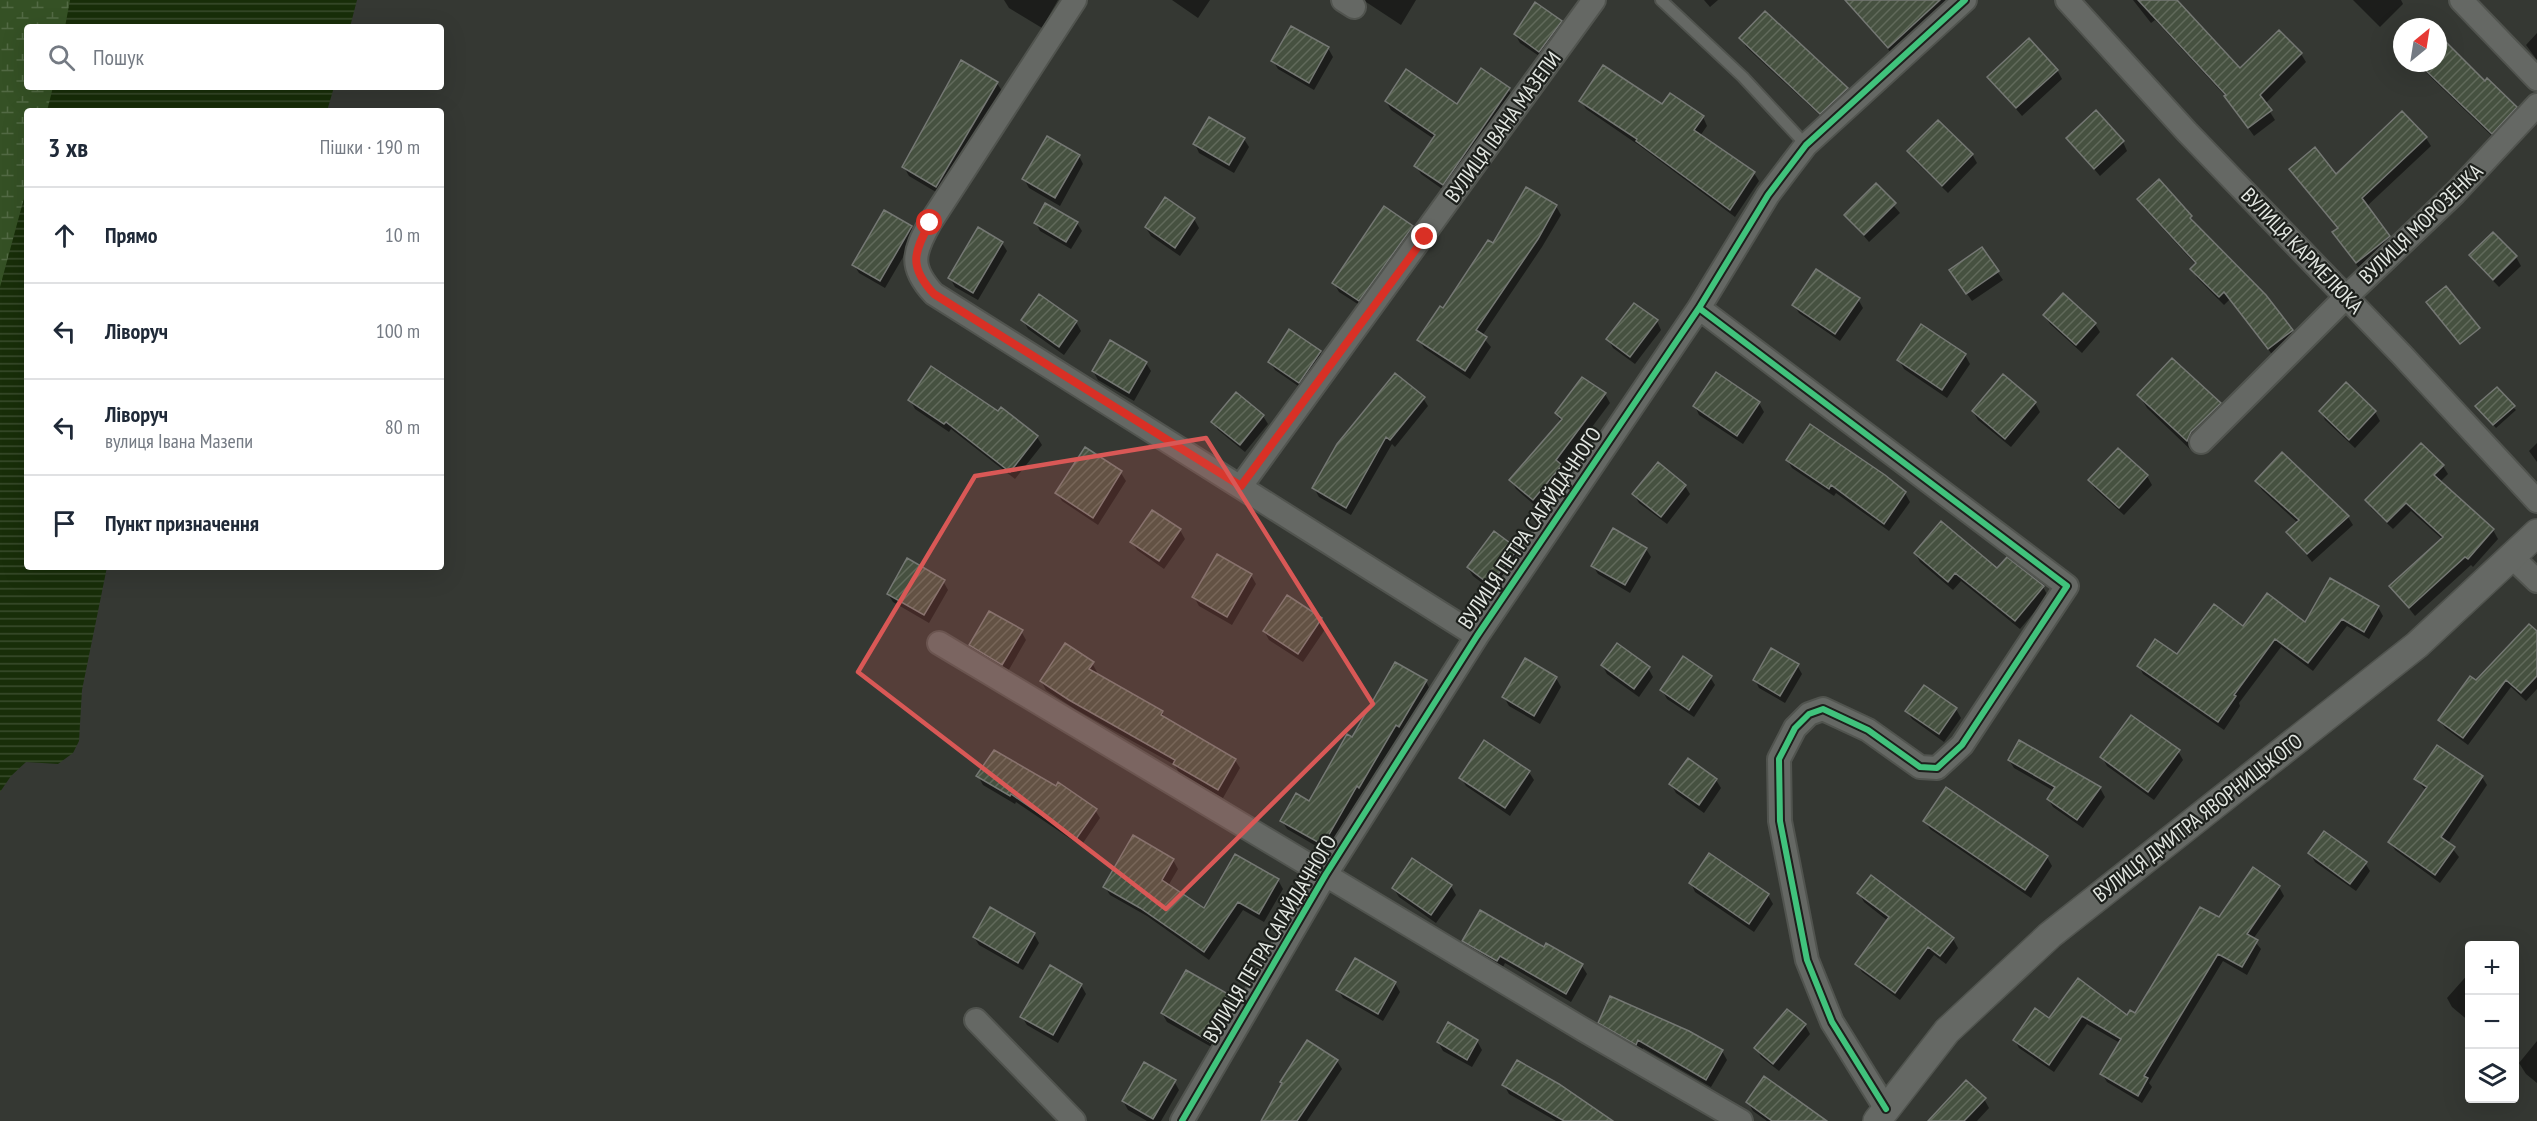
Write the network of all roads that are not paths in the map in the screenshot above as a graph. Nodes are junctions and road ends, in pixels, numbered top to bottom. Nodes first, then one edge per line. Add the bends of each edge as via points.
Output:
1 (1075, 0) edge
2 (1594, 0) edge
3 (1661, 0) edge
4 (1965, 0) edge
5 (2067, 0) edge
6 (2461, 0) edge
7 (2537, 79) edge
8 (2537, 105) edge
9 (1806, 145) junction
10 (2346, 297) junction
11 (1699, 308) junction
12 (2201, 442) dead end
13 (1241, 486) junction
14 (2537, 501) edge
15 (2537, 533) edge
16 (2512, 557) junction
17 (2537, 581) edge
18 (1477, 636) junction
19 (939, 643) dead end
20 (1326, 874) junction
21 (976, 1020) dead end
22 (1881, 1115) edge
23 (1074, 1121) edge
24 (1182, 1121) edge
25 (1741, 1121) edge

1 - 13 street via 930,223 917,246 916,268 934,294
2 - 13 street, ВУЛИЦЯ ІВАНА МАЗЕПИ
3 - 9 lane via 1743,77
4 - 9 street, ВУЛИЦЯ ПЕТРА САГАЙДАЧНОГО
5 - 10 street, ВУЛИЦЯ КАРМЕЛЮКА
6 - 7 street
8 - 10 street, ВУЛИЦЯ МОРОЗЕНКА via 2455,193
9 - 11 street, ВУЛИЦЯ ПЕТРА САГАЙДАЧНОГО via 1768,195
10 - 12 street, ВУЛИЦЯ МОРОЗЕНКА
10 - 14 street, ВУЛИЦЯ КАРМЕЛЮКА
11 - 18 street, ВУЛИЦЯ ПЕТРА САГАЙДАЧНОГО
11 - 22 street via 2067,586 1962,745 1937,768 1920,767 1868,730 1822,710 1809,714 1796,728 1779,759 1780,820 1807,960 1832,1022
13 - 18 street
15 - 16 street, ВУЛИЦЯ ДМИТРА ЯВОРНИЦЬКОГО
16 - 17 street
16 - 22 street, ВУЛИЦЯ ДМИТРА ЯВОРНИЦЬКОГО via 2417,645 2050,935 1947,1031
18 - 20 street, ВУЛИЦЯ ПЕТРА САГАЙДАЧНОГО
19 - 20 street
20 - 24 street, ВУЛИЦЯ ПЕТРА САГАЙДАЧНОГО
20 - 25 street
21 - 23 street

